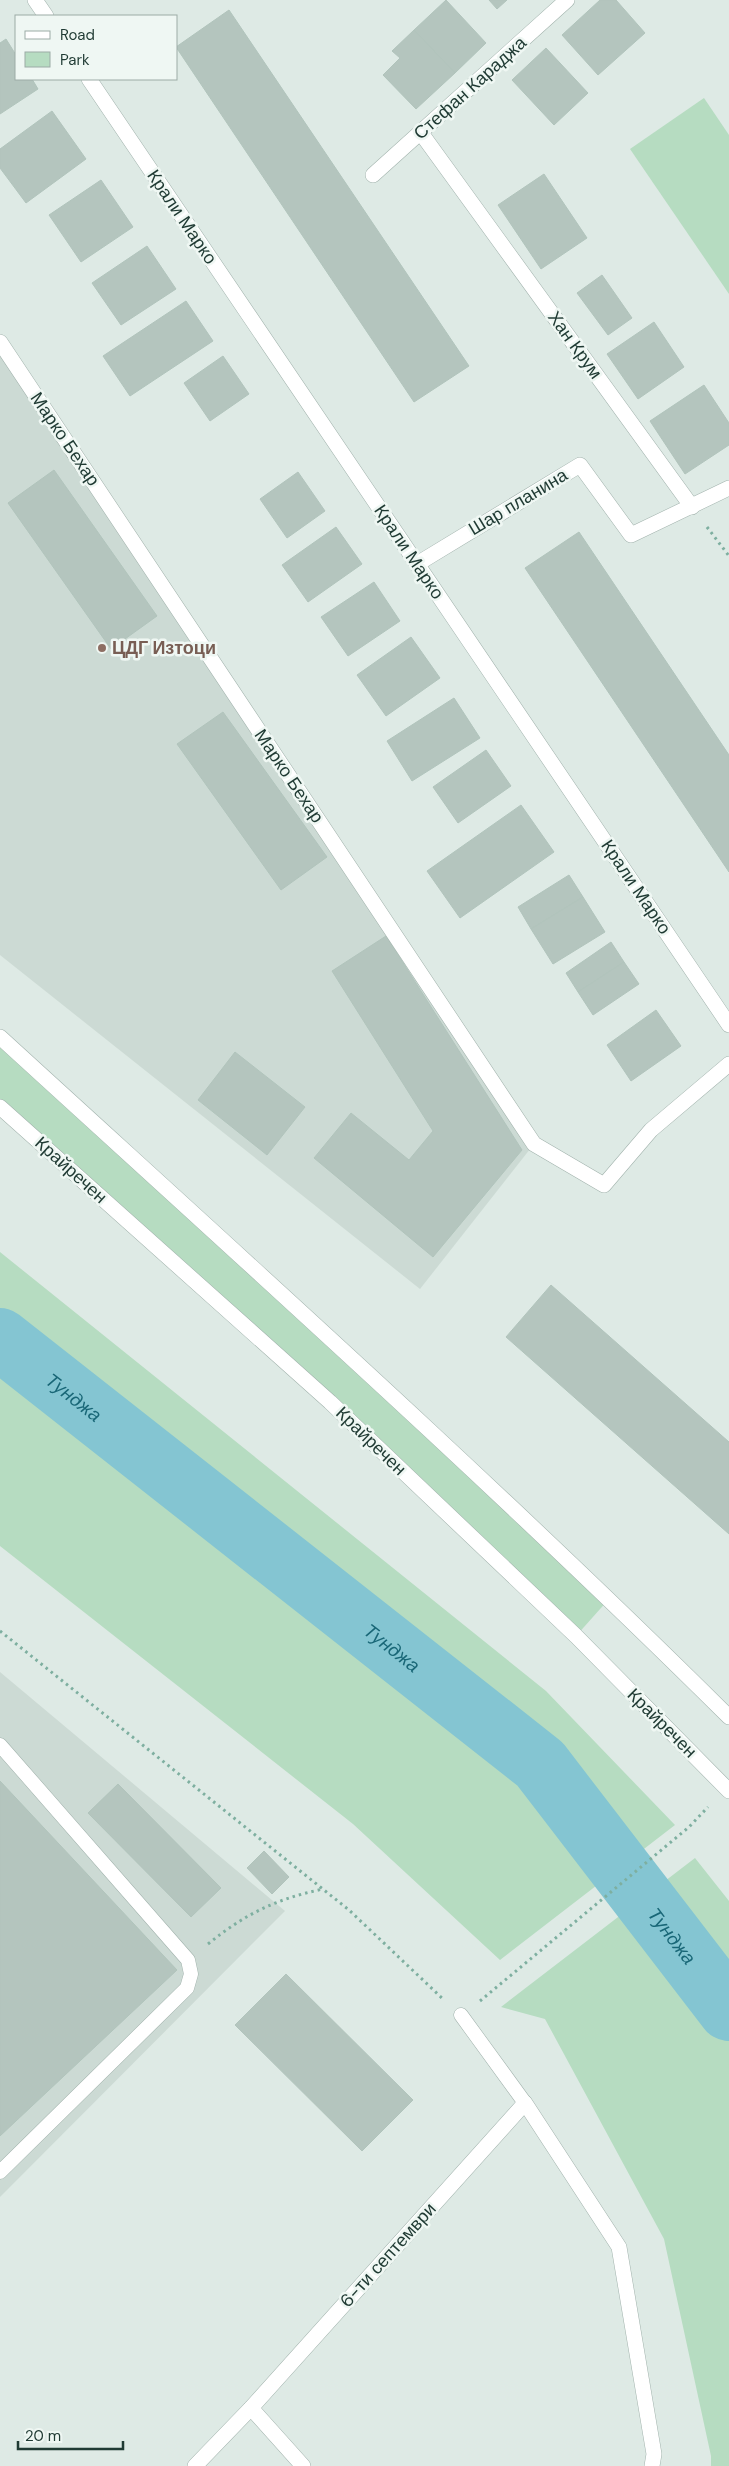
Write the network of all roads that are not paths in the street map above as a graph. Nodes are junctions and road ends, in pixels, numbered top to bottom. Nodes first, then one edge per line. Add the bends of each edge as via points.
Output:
1 (35, 0) edge
2 (567, 0) edge
3 (45, 15) edge
4 (90, 80) edge
5 (421, 133) junction
6 (372, 175) dead end
7 (0, 342) edge
8 (729, 488) edge
9 (692, 507) junction
10 (417, 564) junction
11 (729, 1026) edge
12 (0, 1037) edge
13 (729, 1064) edge
14 (0, 1106) edge
15 (729, 1717) edge
16 (0, 1745) edge
17 (729, 1791) edge
18 (460, 2015) road end
19 (525, 2103) junction
20 (0, 2172) edge
21 (251, 2408) junction
22 (195, 2466) edge
23 (303, 2466) edge
24 (652, 2466) edge

1 - 3 street
2 - 5 street, Стефан Караджа
4 - 10 street, Крали Марко
5 - 6 street, Стефан Караджа
5 - 9 street, Хан Крум
7 - 13 street, Марко Бехар via 534,1144 604,1185 651,1130
8 - 9 street, Шар планина
9 - 10 street, Шар планина via 631,535 580,465
10 - 11 street, Крали Марко
12 - 15 street via 358,1364 609,1599
14 - 17 street, Крайречен via 330,1402 576,1636
16 - 20 lane via 188,1960 191,1974 187,1988
18 - 19 lane
19 - 21 street, 6-ти септември
19 - 24 street via 619,2247 654,2454
21 - 22 street, 6-ти септември
21 - 23 street

